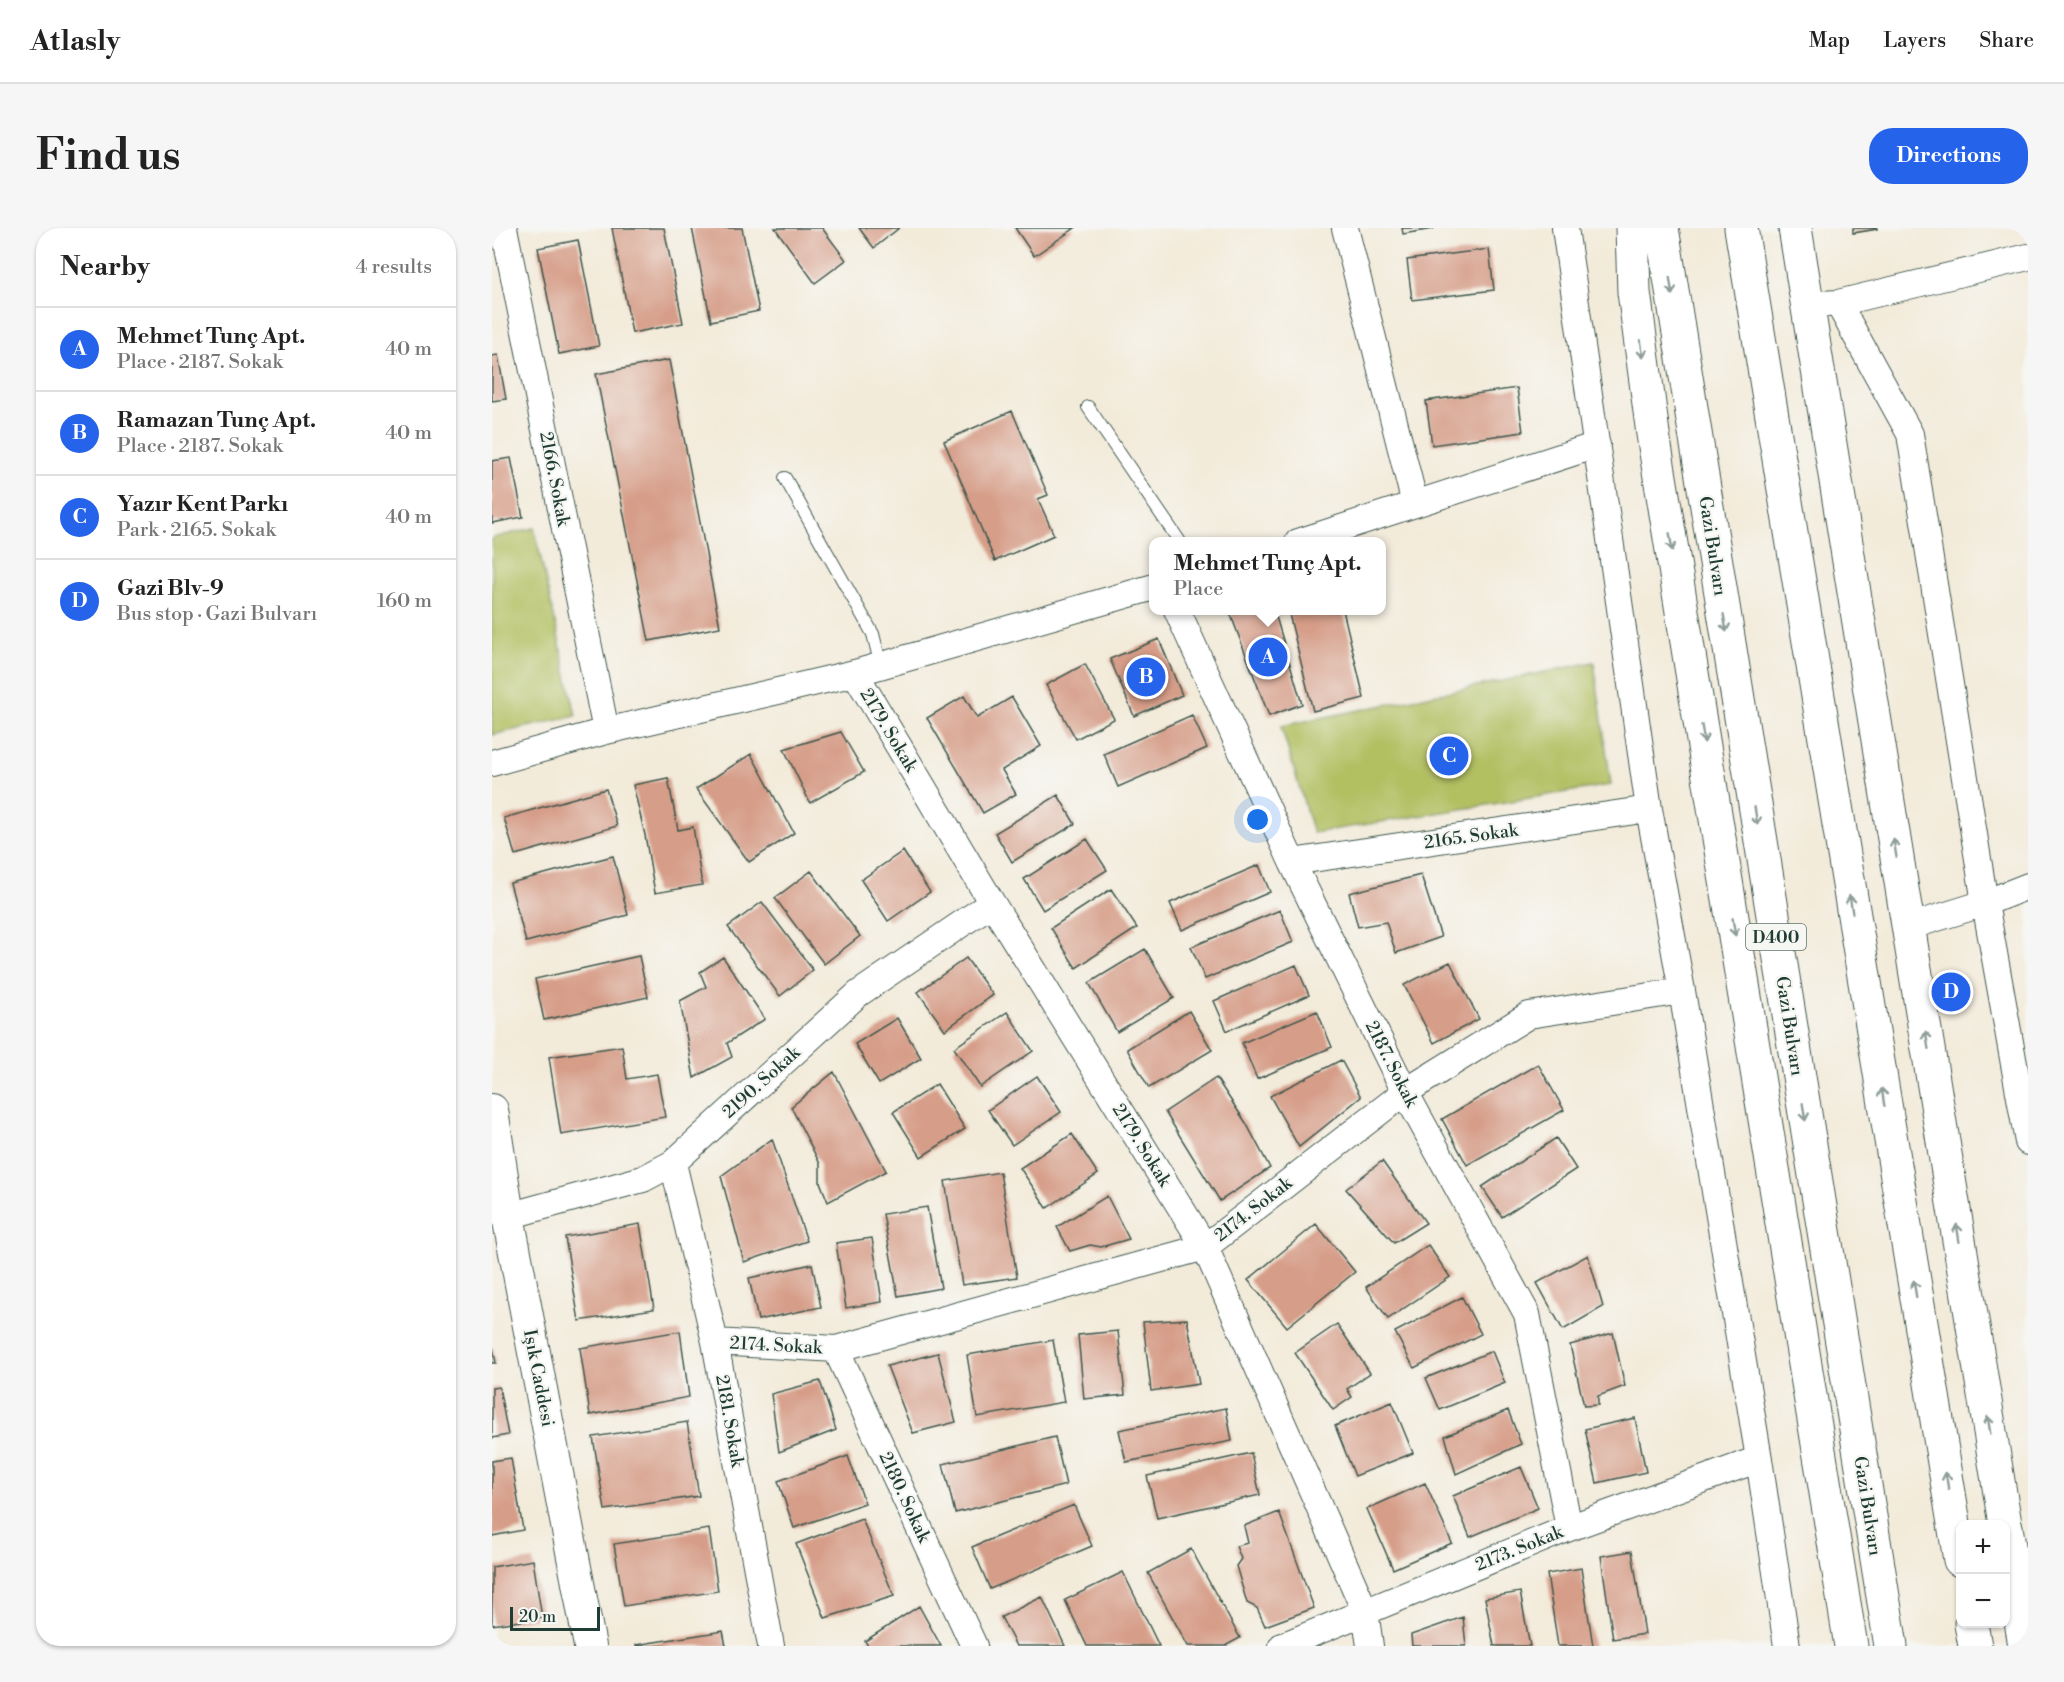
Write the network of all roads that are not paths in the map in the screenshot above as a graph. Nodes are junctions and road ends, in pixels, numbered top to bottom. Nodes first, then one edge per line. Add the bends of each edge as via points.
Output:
1 (504, 228) edge
2 (1345, 228) edge
3 (1565, 228) edge
4 (1632, 228) edge
5 (1662, 228) edge
6 (1741, 228) edge
7 (1795, 228) edge
8 (2028, 257) edge
9 (1822, 304) junction
10 (1088, 407) dead end
11 (1597, 445) junction
12 (784, 478) dead end
13 (1415, 504) junction
14 (1177, 537) edge
15 (1313, 537) edge
16 (1149, 588) edge
17 (1179, 615) edge
18 (881, 666) junction
19 (855, 673) junction
20 (606, 731) junction
21 (492, 763) edge
22 (1649, 809) junction
23 (1292, 862) junction
24 (2028, 886) edge
25 (992, 903) junction
26 (1985, 903) junction
27 (1908, 927) junction
28 (1682, 991) junction
29 (1405, 1092) junction
30 (492, 1110) edge
31 (2028, 1142) edge
32 (673, 1162) junction
33 (508, 1216) junction
34 (1205, 1247) junction
35 (715, 1342) junction
36 (836, 1349) junction
37 (1759, 1459) junction
38 (2004, 1520) edge
39 (1569, 1528) junction
40 (1956, 1536) edge
41 (2010, 1556) edge
42 (1365, 1611) junction
43 (1972, 1628) edge
44 (588, 1646) edge
45 (771, 1646) edge
46 (974, 1646) edge
47 (1282, 1646) edge
48 (1370, 1646) edge
49 (1787, 1646) edge
50 (1851, 1646) edge
51 (1891, 1646) edge
52 (1975, 1646) edge
53 (2025, 1646) edge

1 - 20 street, 2166. Sokak
2 - 13 street
3 - 11 street
4 -> 50 highway via 1634,292 1653,434
5 -> 51 highway, Gazi Bulvarı / D400
40 -> 6 highway
7 - 9 highway
8 - 9 street
9 - 26 street via 1910,434
27 -> 9 highway
10 - 14 lane
11 - 13 street
11 - 22 street
12 - 18 lane via 873,634
13 - 15 street
16 - 18 street
17 - 23 street, 2187. Sokak
18 - 19 street
19 - 20 street
19 - 25 street, 2179. Sokak
20 - 21 street
22 - 23 street, 2165. Sokak
22 - 28 street
23 - 29 street, 2187. Sokak
24 - 26 street
25 - 32 street, 2190. Sokak via 858,994
25 - 34 street, 2179. Sokak
26 - 27 street
26 - 31 street
38 -> 27 highway
28 - 29 street, 2174. Sokak via 1529,1015
28 - 37 street
29 - 34 street, 2174. Sokak
29 - 39 street, 2187. Sokak via 1527,1314
30 - 33 street, Işık Caddesi
32 - 33 street, 2190. Sokak via 643,1179
32 - 35 street, 2181. Sokak
33 - 44 street, Işık Caddesi
34 - 36 street, 2174. Sokak
34 - 42 street, 2179. Sokak
35 - 36 street, 2174. Sokak
35 - 45 street, 2181. Sokak
36 - 46 street, 2180. Sokak
37 - 39 street, 2173. Sokak
37 - 49 street
39 - 42 street, 2173. Sokak
41 - 53 highway
42 - 47 street, 2173. Sokak
42 - 48 street, 2179. Sokak
43 - 52 highway

